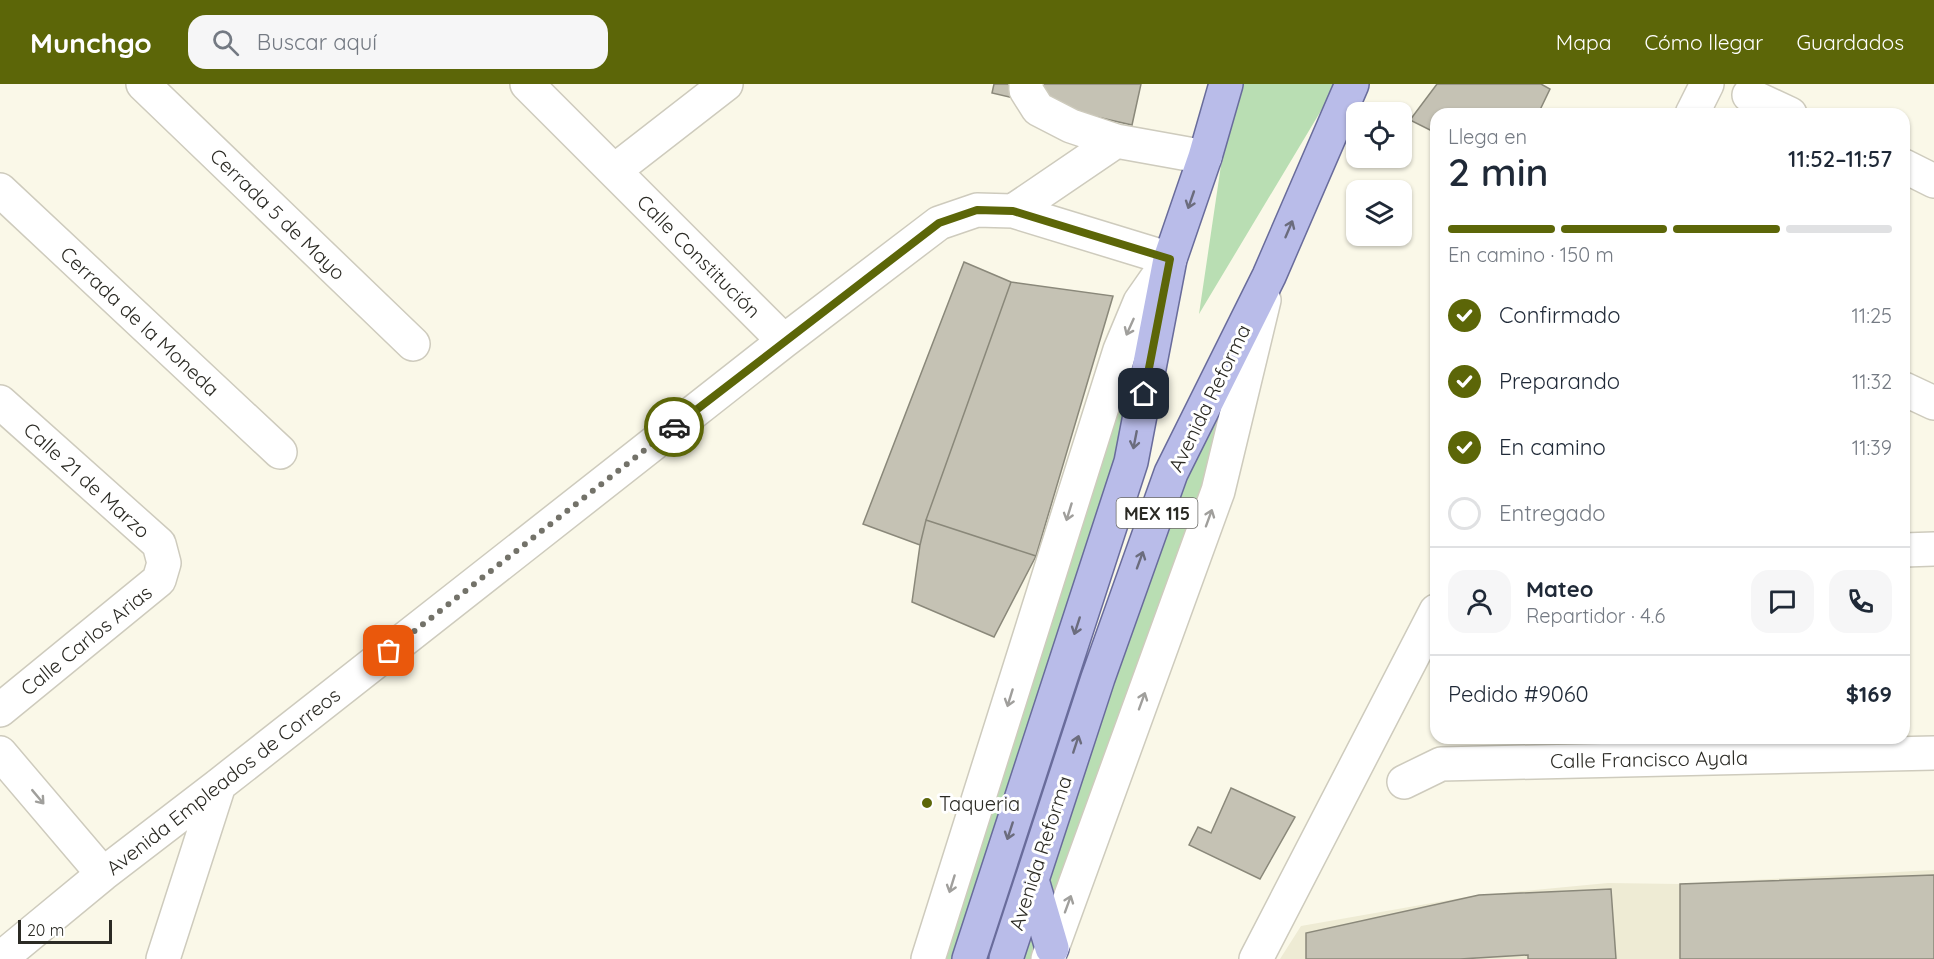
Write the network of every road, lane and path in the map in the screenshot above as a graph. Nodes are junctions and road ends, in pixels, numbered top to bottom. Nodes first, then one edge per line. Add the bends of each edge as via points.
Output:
1 (143, 84) edge
2 (527, 84) edge
3 (726, 84) edge
4 (1026, 84) edge
5 (1226, 84) edge
6 (1352, 84) edge
7 (1707, 84) edge
8 (1749, 95) dead end
9 (1695, 108) edge
10 (1777, 108) edge
11 (1116, 141) junction
12 (1205, 158) junction
13 (1910, 169) edge
14 (614, 171) junction
15 (1934, 181) edge
16 (0, 190) edge
17 (1013, 211) junction
18 (1170, 259) junction
19 (1269, 276) junction
20 (784, 341) junction
21 (414, 344) dead end
22 (1910, 392) edge
23 (0, 402) edge
24 (1934, 403) edge
25 (280, 452) dead end
26 (1934, 549) edge
27 (1910, 550) edge
28 (164, 563) joint
29 (1430, 623) edge
30 (0, 710) edge
31 (1765, 747) edge
32 (0, 753) edge
33 (1934, 753) edge
34 (1404, 782) dead end
35 (219, 785) junction
36 (103, 874) junction
37 (1032, 880) junction
38 (1050, 953) edge
39 (0, 959) edge
40 (163, 959) edge
41 (928, 959) edge
42 (969, 959) edge
43 (1006, 959) edge
44 (1256, 959) edge

1 - 21 street, Cerrada 5 de Mayo
2 - 14 street, Calle Constitución
3 - 14 street
4 - 11 street via 1038,109 1071,126
5 - 12 main road, Avenida Reforma / MEX 115
19 -> 6 main road, Avenida Reforma / MEX 115
7 - 9 street
8 - 10 street
11 - 12 street
11 - 17 street
12 -> 18 main road, Avenida Reforma / MEX 115
13 - 15 street
14 - 20 street, Calle Constitución
16 - 25 street, Cerrada de la Moneda
17 - 18 street, Avenida Empleados de Correos
17 - 20 street, Avenida Empleados de Correos via 977,210 939,223
18 -> 41 street via 1140,302 1119,350
18 -> 42 main road, Avenida Reforma / MEX 115 via 1131,462
37 -> 19 main road, Avenida Reforma / MEX 115 via 1171,473
38 -> 19 street via 1218,491
20 - 35 street, Avenida Empleados de Correos
22 - 24 street
23 - 28 street, Calle 21 de Marzo via 159,544
26 - 27 street
28 - 30 street, Calle Carlos Arias via 159,580
29 - 44 street
31 - 33 street, Calle Francisco Ayala
31 - 34 street, Calle Francisco Ayala via 1441,764
32 -> 36 street
35 - 36 street, Avenida Empleados de Correos
35 - 40 street
36 - 39 street, Avenida Empleados de Correos
37 - 38 main road
37 - 43 main road, Avenida Reforma / MEX 115

